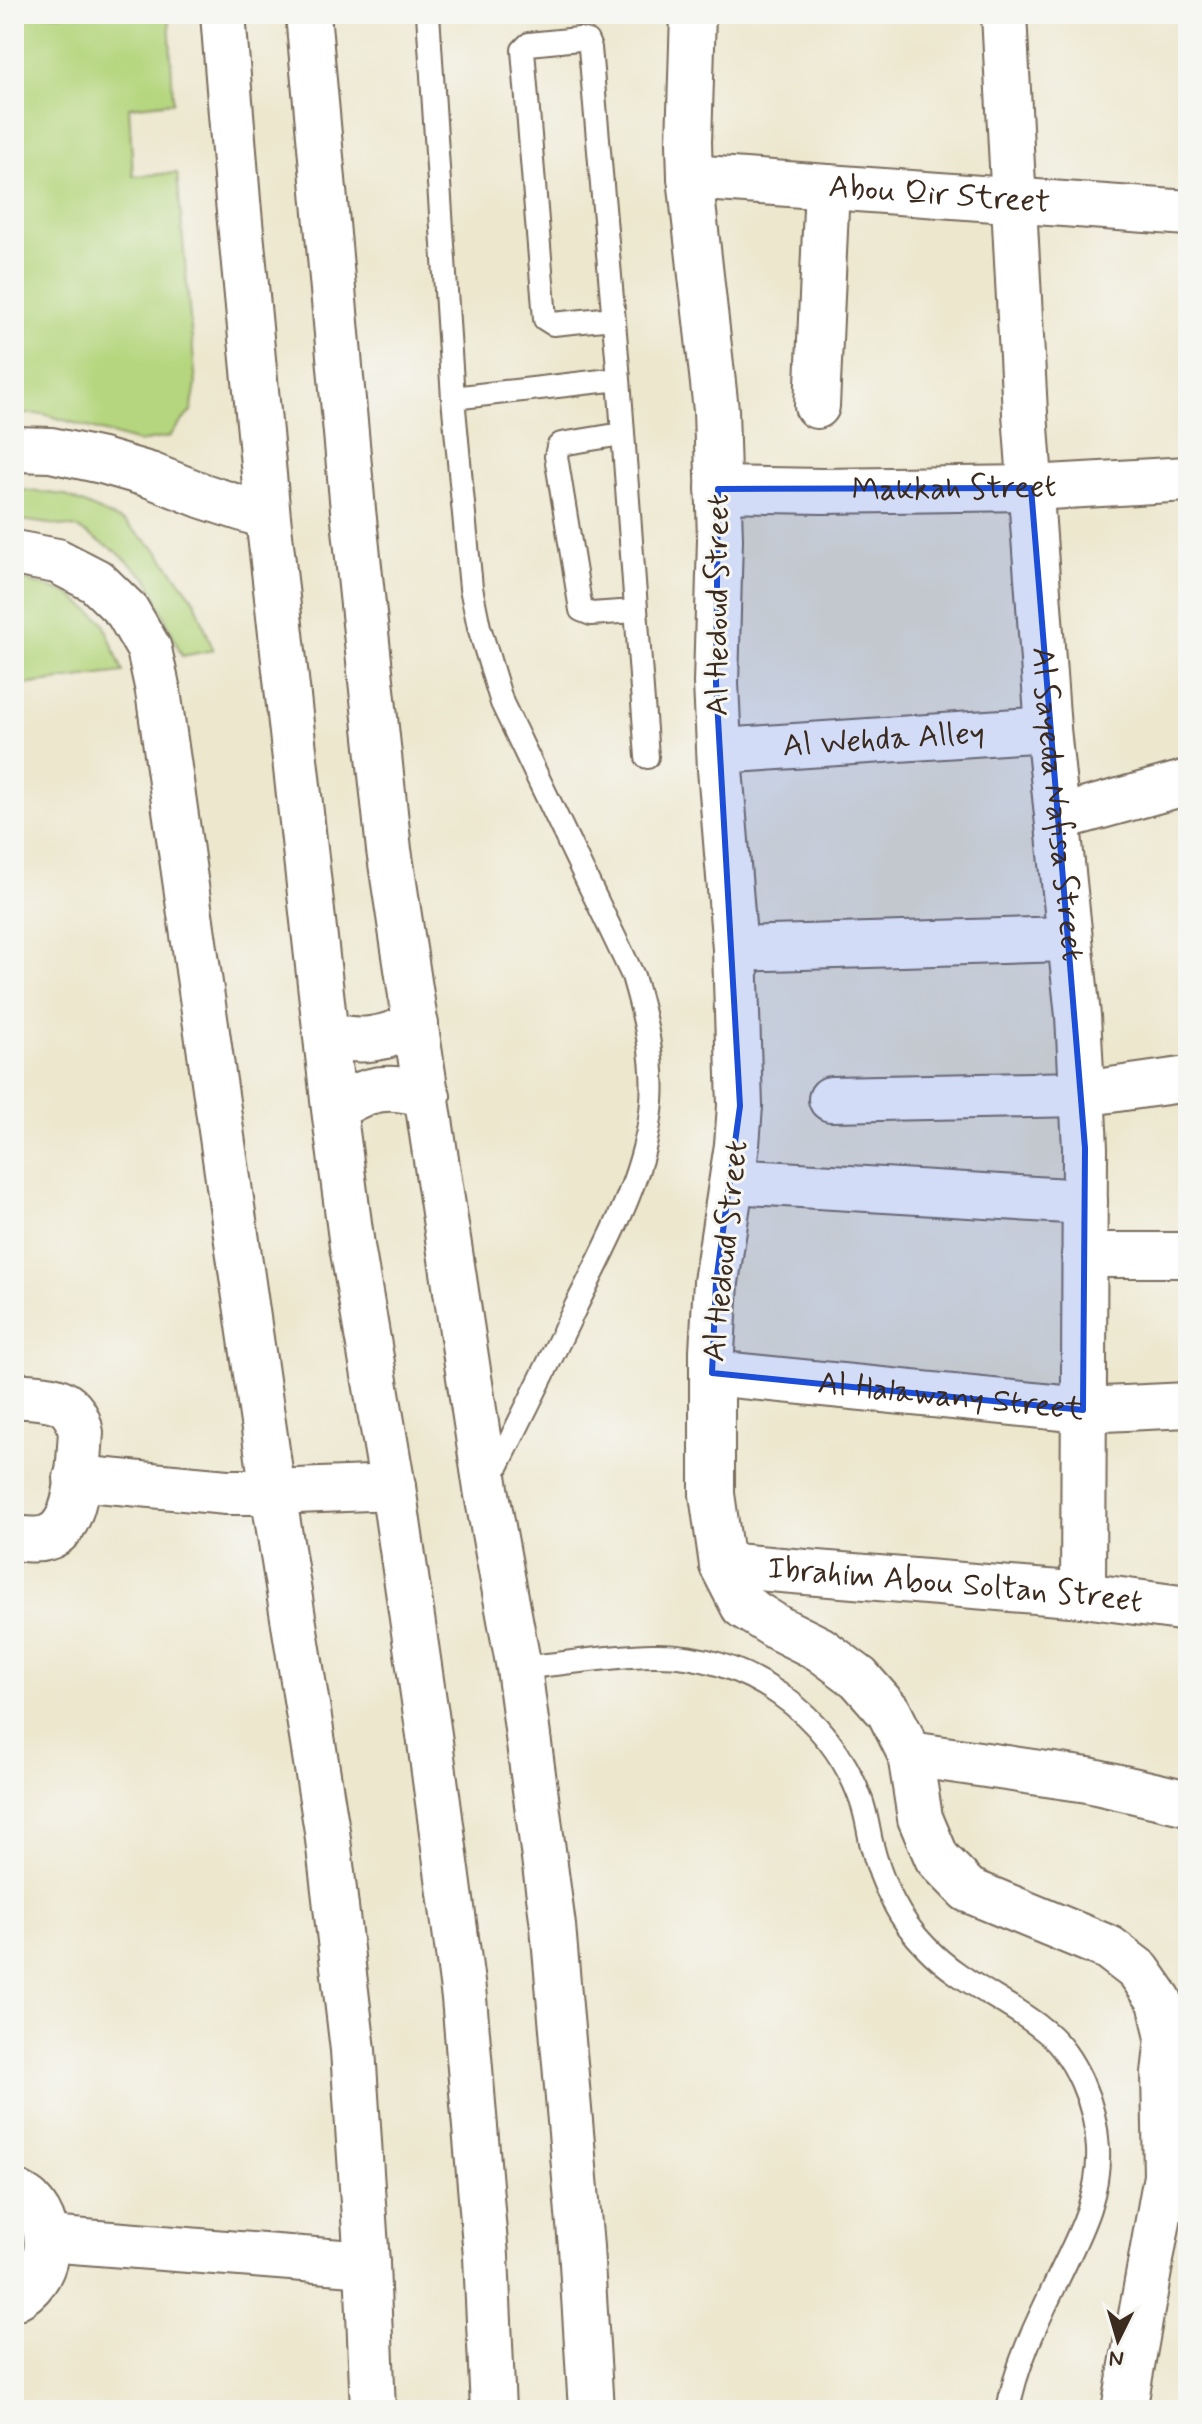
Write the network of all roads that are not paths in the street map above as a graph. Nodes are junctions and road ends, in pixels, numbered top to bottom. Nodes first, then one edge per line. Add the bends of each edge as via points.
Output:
1 (223, 14) edge
2 (308, 14) edge
3 (428, 14) edge
4 (693, 14) edge
5 (1004, 14) edge
6 (690, 177) junction
7 (827, 187) junction
8 (1013, 200) junction
9 (1188, 213) edge
10 (613, 318) junction
11 (619, 379) junction
12 (453, 398) junction
13 (817, 406) dead end
14 (622, 434) junction
15 (14, 449) edge
16 (1188, 479) edge
17 (1031, 488) junction
18 (718, 489) junction
19 (268, 517) junction
20 (14, 553) edge
21 (635, 611) junction
22 (1048, 729) junction
23 (720, 751) junction
24 (647, 757) dead end
25 (1188, 782) edge
26 (1058, 818) junction
27 (1069, 939) junction
28 (735, 949) junction
29 (416, 1024) junction
30 (326, 1034) junction
31 (1188, 1079) edge
32 (1082, 1094) junction
33 (428, 1096) junction
34 (831, 1099) dead end
35 (334, 1109) junction
36 (732, 1181) junction
37 (1085, 1202) junction
38 (1084, 1255) junction
39 (1188, 1255) edge
40 (712, 1373) junction
41 (14, 1395) edge
42 (1188, 1405) edge
43 (1083, 1410) junction
44 (76, 1478) junction
45 (393, 1487) junction
46 (486, 1489) junction
47 (273, 1492) junction
48 (14, 1538) edge
49 (722, 1565) junction
50 (1083, 1595) junction
51 (1188, 1609) edge
52 (519, 1668) junction
53 (910, 1754) junction
54 (1188, 1803) edge
55 (1176, 2078) edge
56 (14, 2192) edge
57 (47, 2239) junction
58 (367, 2264) junction
59 (14, 2298) edge
60 (373, 2410) edge
61 (493, 2410) edge
62 (591, 2410) edge
63 (1008, 2410) edge
64 (1124, 2410) edge

1 - 19 street
2 - 29 street via 389,850
3 - 12 lane
4 - 6 street, Al Hedoud Street
5 - 8 street, Al Sayeda Nafisa Street
6 - 7 street, Abou Qir Street
6 - 18 street, Al Hedoud Street via 716,410
7 - 8 street, Abou Qir Street
7 - 13 street
8 - 9 street, Abou Qir Street
8 - 17 street, Al Sayeda Nafisa Street
10 - 10 lane via 589,45 579,39 529,44 523,50 545,319 553,324
10 - 11 lane
11 - 12 lane
11 - 14 lane
12 - 46 lane via 471,588 489,666 633,976 650,1048 652,1101 646,1137 616,1227
14 - 21 lane
14 - 21 lane via 561,444 556,456 581,610
15 - 19 street via 51,450 102,461
16 - 17 street, Makkah Street
17 - 18 street, Makkah Street
17 - 22 street, Al Sayeda Nafisa Street
18 - 23 street, Al Hedoud Street
19 - 30 street
20 - 47 street via 57,561 96,581 127,611 149,649
21 - 24 lane
22 - 23 street, Al Wehda Alley
22 - 26 street, Al Sayeda Nafisa Street
23 - 28 street, Al Hedoud Street
25 - 26 street
26 - 27 street, Al Sayeda Nafisa Street
27 - 28 street
27 - 32 street, Al Sayeda Nafisa Street
28 - 36 street, Al Hedoud Street via 740,1106
29 - 30 street via 362,1041
29 - 33 street
30 - 35 street
31 - 32 street
32 - 34 street
32 - 37 street, Al Sayeda Nafisa Street
33 - 35 street via 389,1087 351,1097
33 - 46 street
35 - 45 street
36 - 37 street
36 - 40 street, Al Hedoud Street via 716,1282
37 - 38 street, Al Sayeda Nafisa Street
38 - 39 street
38 - 43 street, Al Sayeda Nafisa Street
40 - 43 street, Al Halawany Street
40 - 49 street, Al Hedoud Street via 712,1494
41 - 44 street via 51,1398 73,1410 81,1433
42 - 43 street, Al Halawany Street
43 - 50 street, Al Sayeda Nafisa Street
44 - 47 street
44 - 48 street via 72,1508 58,1532 46,1538
45 - 47 street
45 - 61 street via 464,1998
46 - 52 street
47 - 58 street via 329,1846 353,2050
49 - 50 street, Ibrahim Abou Soltan Street
49 - 53 street, Al Hedoud Street via 743,1606 820,1649 859,1678 889,1712
50 - 51 street, Ibrahim Abou Soltan Street
52 - 62 street via 553,1926
52 - 63 lane via 653,1655 699,1659 741,1672 781,1694 815,1723 842,1760 861,1800 879,1873 908,1926 951,1969 1043,2028 1062,2049 1088,2096 1095,2123 1097,2179 1081,2231 1018,2367
53 - 54 street via 1088,1780
53 - 55 street, Al Hedoud Street via 920,1818 937,1858 968,1890 1109,1948 1139,1971 1160,2001
55 - 64 street, Al Hedoud Street via 1166,2176
56 - 57 street via 30,2202
57 - 58 street
57 - 59 street via 46,2260 37,2279
58 - 60 street

